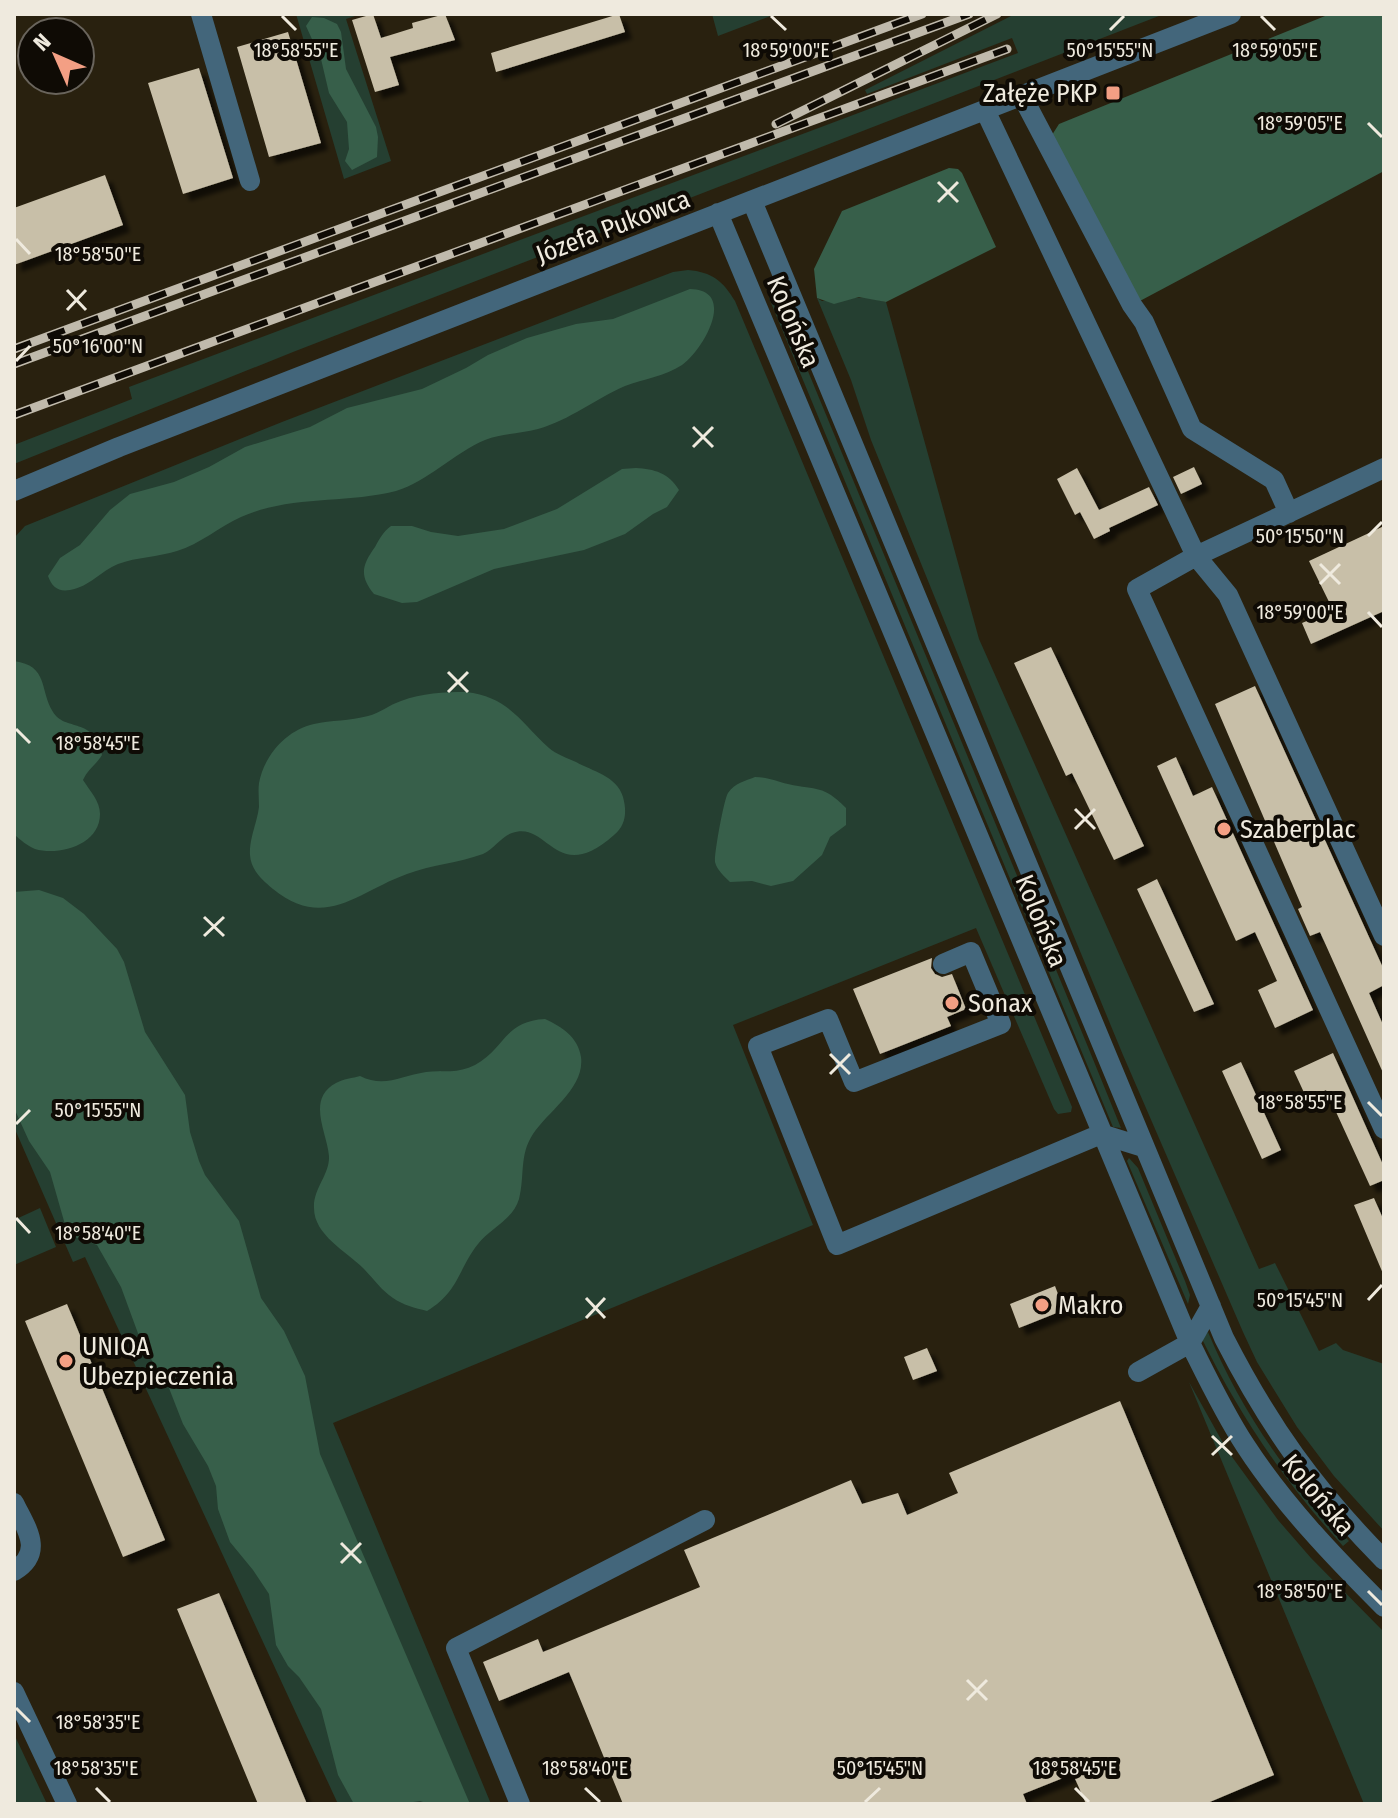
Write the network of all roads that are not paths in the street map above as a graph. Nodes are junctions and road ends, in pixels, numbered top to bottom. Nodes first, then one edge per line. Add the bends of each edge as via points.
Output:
1 (201, 14) edge
2 (1231, 14) edge
3 (1022, 96) junction
4 (985, 110) junction
5 (250, 181) dead end
6 (752, 201) junction
7 (718, 213) junction
8 (1384, 468) edge
9 (14, 491) edge
10 (1289, 513) junction
11 (1196, 556) junction
12 (1384, 936) edge
13 (943, 964) dead end
14 (1384, 1129) edge
15 (1101, 1134) junction
16 (1143, 1147) junction
17 (1211, 1306) junction
18 (1190, 1343) junction
19 (1138, 1372) dead end
20 (14, 1503) edge
21 (705, 1520) dead end
22 (1384, 1560) edge
23 (14, 1571) edge
24 (1384, 1607) edge
25 (14, 1692) edge
26 (67, 1804) edge
27 (520, 1804) edge

1 - 5 street
2 - 3 street, Józefa Pukowca
3 - 4 street, Józefa Pukowca
3 - 10 street via 1144,322 1192,429 1274,480
4 - 6 street, Józefa Pukowca
4 - 11 street
6 - 7 street, Józefa Pukowca
6 - 16 street, Kolońska
7 - 9 street, Józefa Pukowca
7 - 15 street, Kolońska
8 - 10 street
10 - 11 street
11 - 12 street via 1228,595
11 - 14 street via 1137,589
13 - 15 street via 971,952 1001,1024 854,1082 828,1019 758,1046 837,1245
15 - 16 street
15 - 18 street, Kolońska
16 - 17 street, Kolońska
17 - 18 street
17 - 22 street, Kolońska via 1271,1425 1318,1488
18 - 19 street
18 - 24 street, Kolońska via 1244,1444 1274,1486
20 - 23 street via 32,1549 25,1564
21 - 27 street via 456,1648
25 - 26 street

